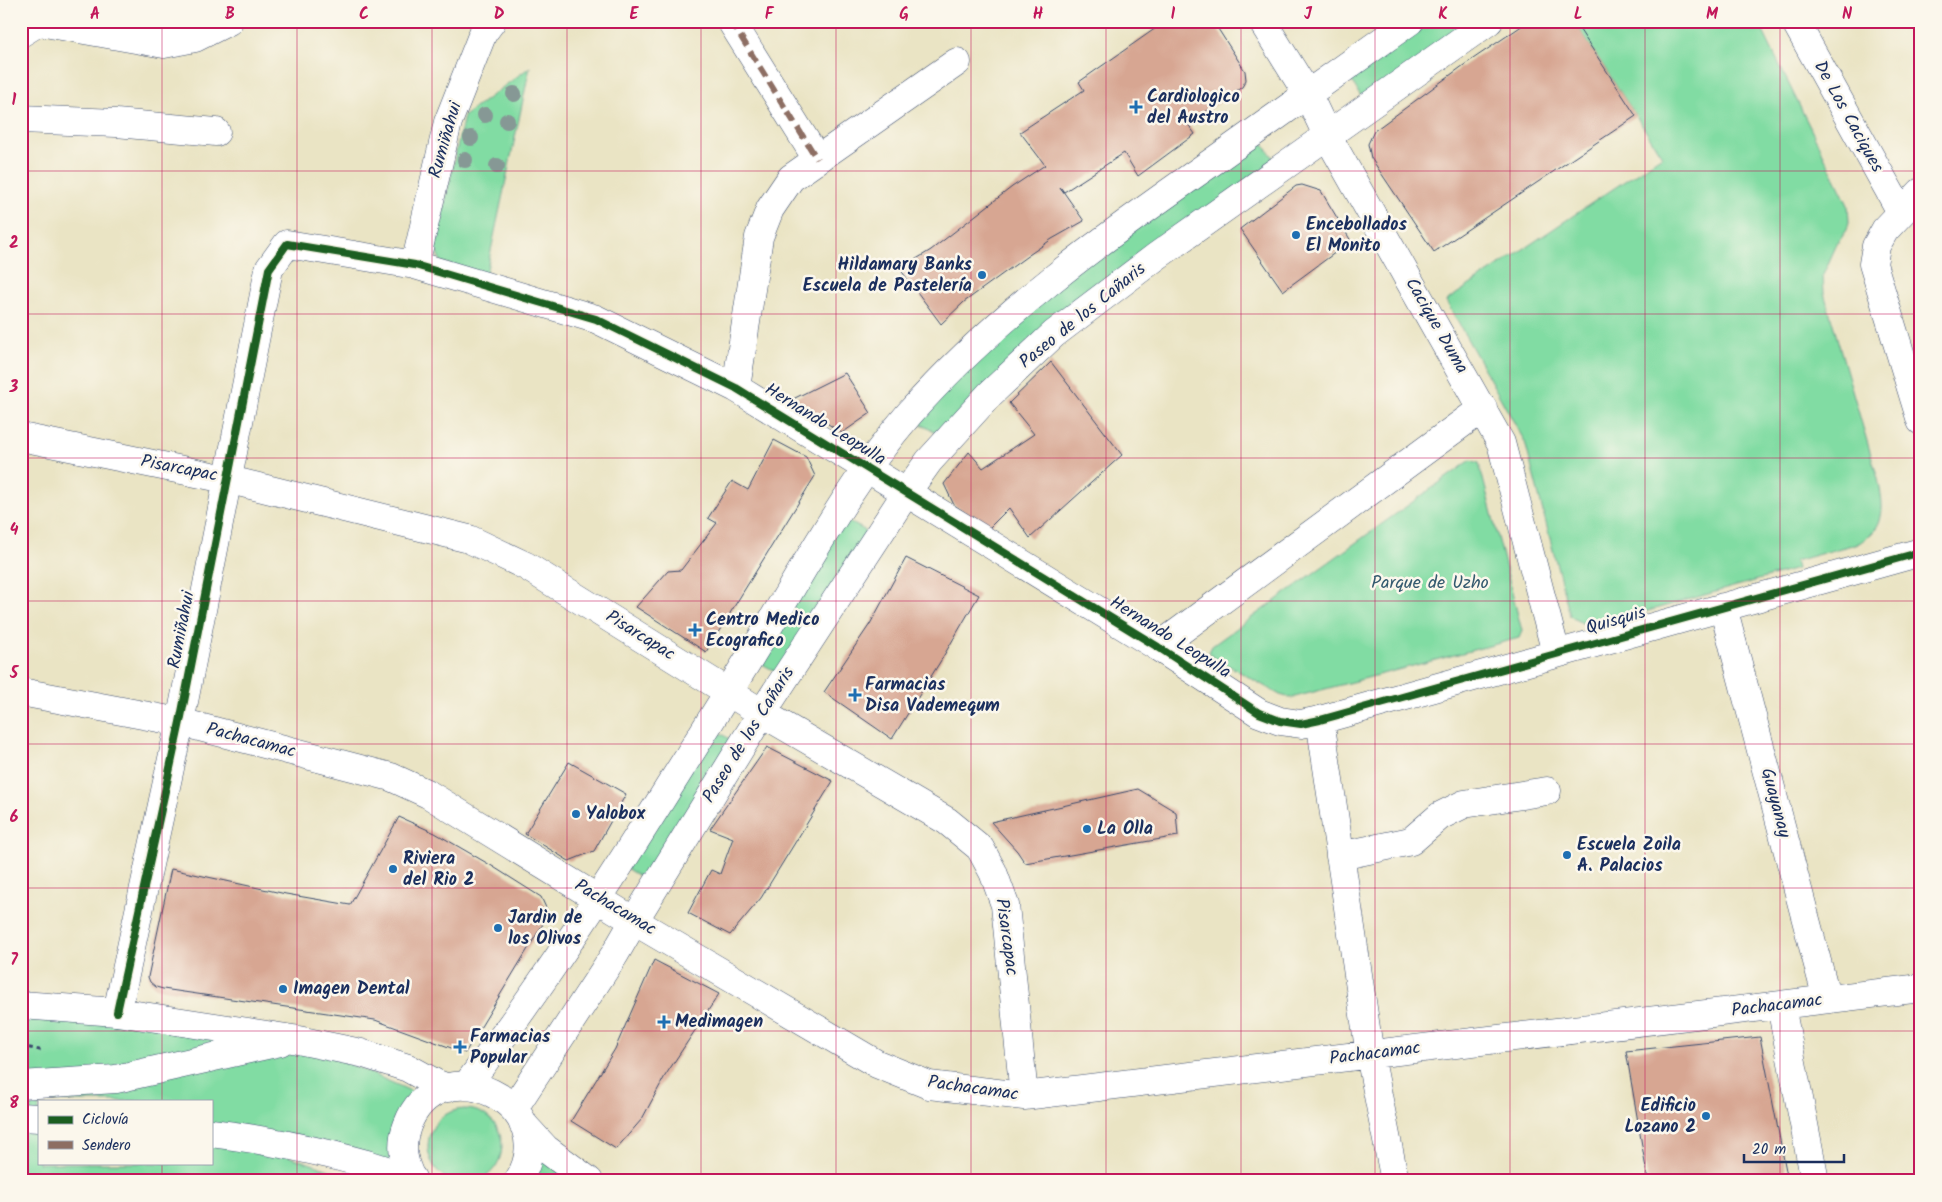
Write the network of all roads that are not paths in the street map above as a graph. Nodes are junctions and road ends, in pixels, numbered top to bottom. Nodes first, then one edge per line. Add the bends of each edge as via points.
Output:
1 (229, 21) edge
2 (492, 21) edge
3 (731, 21) edge
4 (1262, 21) edge
5 (1410, 21) edge
6 (1489, 21) edge
7 (1795, 21) edge
8 (21, 33) edge
9 (957, 62) dead end
10 (1308, 94) junction
11 (21, 119) edge
12 (216, 132) dead end
13 (1326, 135) junction
14 (817, 159) junction
15 (1921, 192) edge
16 (1893, 221) junction
17 (278, 254) joint
18 (415, 264) junction
19 (736, 388) junction
20 (1483, 408) junction
21 (1921, 421) edge
22 (21, 437) edge
23 (867, 469) junction
24 (226, 479) junction
25 (906, 493) junction
26 (1921, 552) edge
27 (1723, 606) junction
28 (1158, 647) junction
29 (1556, 653) junction
30 (728, 691) junction
31 (21, 692) edge
32 (762, 713) junction
33 (1320, 720) junction
34 (180, 722) junction
35 (1548, 791) dead end
36 (1340, 856) junction
37 (599, 898) junction
38 (634, 920) junction
39 (1921, 988) edge
40 (1827, 999) junction
41 (21, 1005) edge
42 (1780, 1006) junction
43 (117, 1012) junction
44 (293, 1039) junction
45 (1370, 1055) junction
46 (21, 1085) edge
47 (457, 1087) junction
48 (1024, 1096) junction
49 (519, 1116) junction
50 (21, 1117) edge
51 (38, 1118) edge
52 (212, 1132) edge
53 (412, 1180) edge
54 (518, 1181) edge
55 (589, 1181) edge
56 (1395, 1181) edge
57 (1815, 1181) edge

1 - 8 street via 195,38 164,44 39,22
2 - 18 street, Rumiñahui via 483,33 448,122
3 - 14 street
4 - 10 street, Cacique Duma
5 - 10 street
6 - 13 street, Paseo de los Cañaris
7 - 16 street, De Los Caciques
9 - 14 street
10 - 13 street, Cacique Duma
10 - 23 street via 1124,224 1026,300 968,352 908,416
11 - 12 street via 116,122
13 - 20 street, Cacique Duma
13 - 25 street, Paseo de los Cañaris via 1054,334 990,394 941,447
14 - 19 street via 791,178 770,209 759,237
15 - 16 street
16 - 21 street via 1876,246 1873,264
17 - 18 street, Hernando Leopulla via 287,244
17 - 24 street, Rumiñahui via 269,269
18 - 19 street, Hernando Leopulla via 596,319
19 - 23 street, Hernando Leopulla
20 - 28 street
20 - 29 street, Cacique Duma via 1502,443
22 - 24 street, Pisarcapac
23 - 25 street, Hernando Leopulla
23 - 30 street
24 - 30 street, Pisarcapac via 469,539 526,566
24 - 34 street, Rumiñahui
25 - 28 street, Hernando Leopulla
25 - 32 street, Paseo de los Cañaris
26 - 27 street, Quisquis
27 - 29 street, Quisquis
27 - 40 street, Guayanay
28 - 33 street, Hernando Leopulla via 1259,713 1301,724
29 - 33 street, Quisquis
30 - 32 street, Pisarcapac
30 - 37 street
31 - 34 street, Pachacamac
32 - 38 street, Paseo de los Cañaris
32 - 48 street, Pisarcapac via 947,821 980,848 1005,905
33 - 36 street
34 - 37 street, Pachacamac via 391,777 428,794
34 - 43 street, Rumiñahui
35 - 36 street via 1464,804 1440,816 1411,842
36 - 45 street
37 - 38 street, Pachacamac
37 - 47 street via 490,1054
38 - 48 street, Pachacamac via 878,1064 929,1085
38 - 49 street, Paseo de los Cañaris
39 - 40 street, Pachacamac
40 - 42 street, Pachacamac
41 - 43 street
42 - 45 street, Pachacamac
42 - 57 street
43 - 44 street
44 - 46 street via 116,1079
44 - 47 street via 361,1053 408,1068 435,1083
45 - 48 street, Pachacamac
45 - 56 street
47 - 49 street via 484,1088 500,1096
47 - 53 street via 427,1098 410,1120 403,1146
49 - 54 street via 526,1134 528,1156
49 - 55 street via 546,1149
50 - 51 street
52 - 53 street via 308,1148

